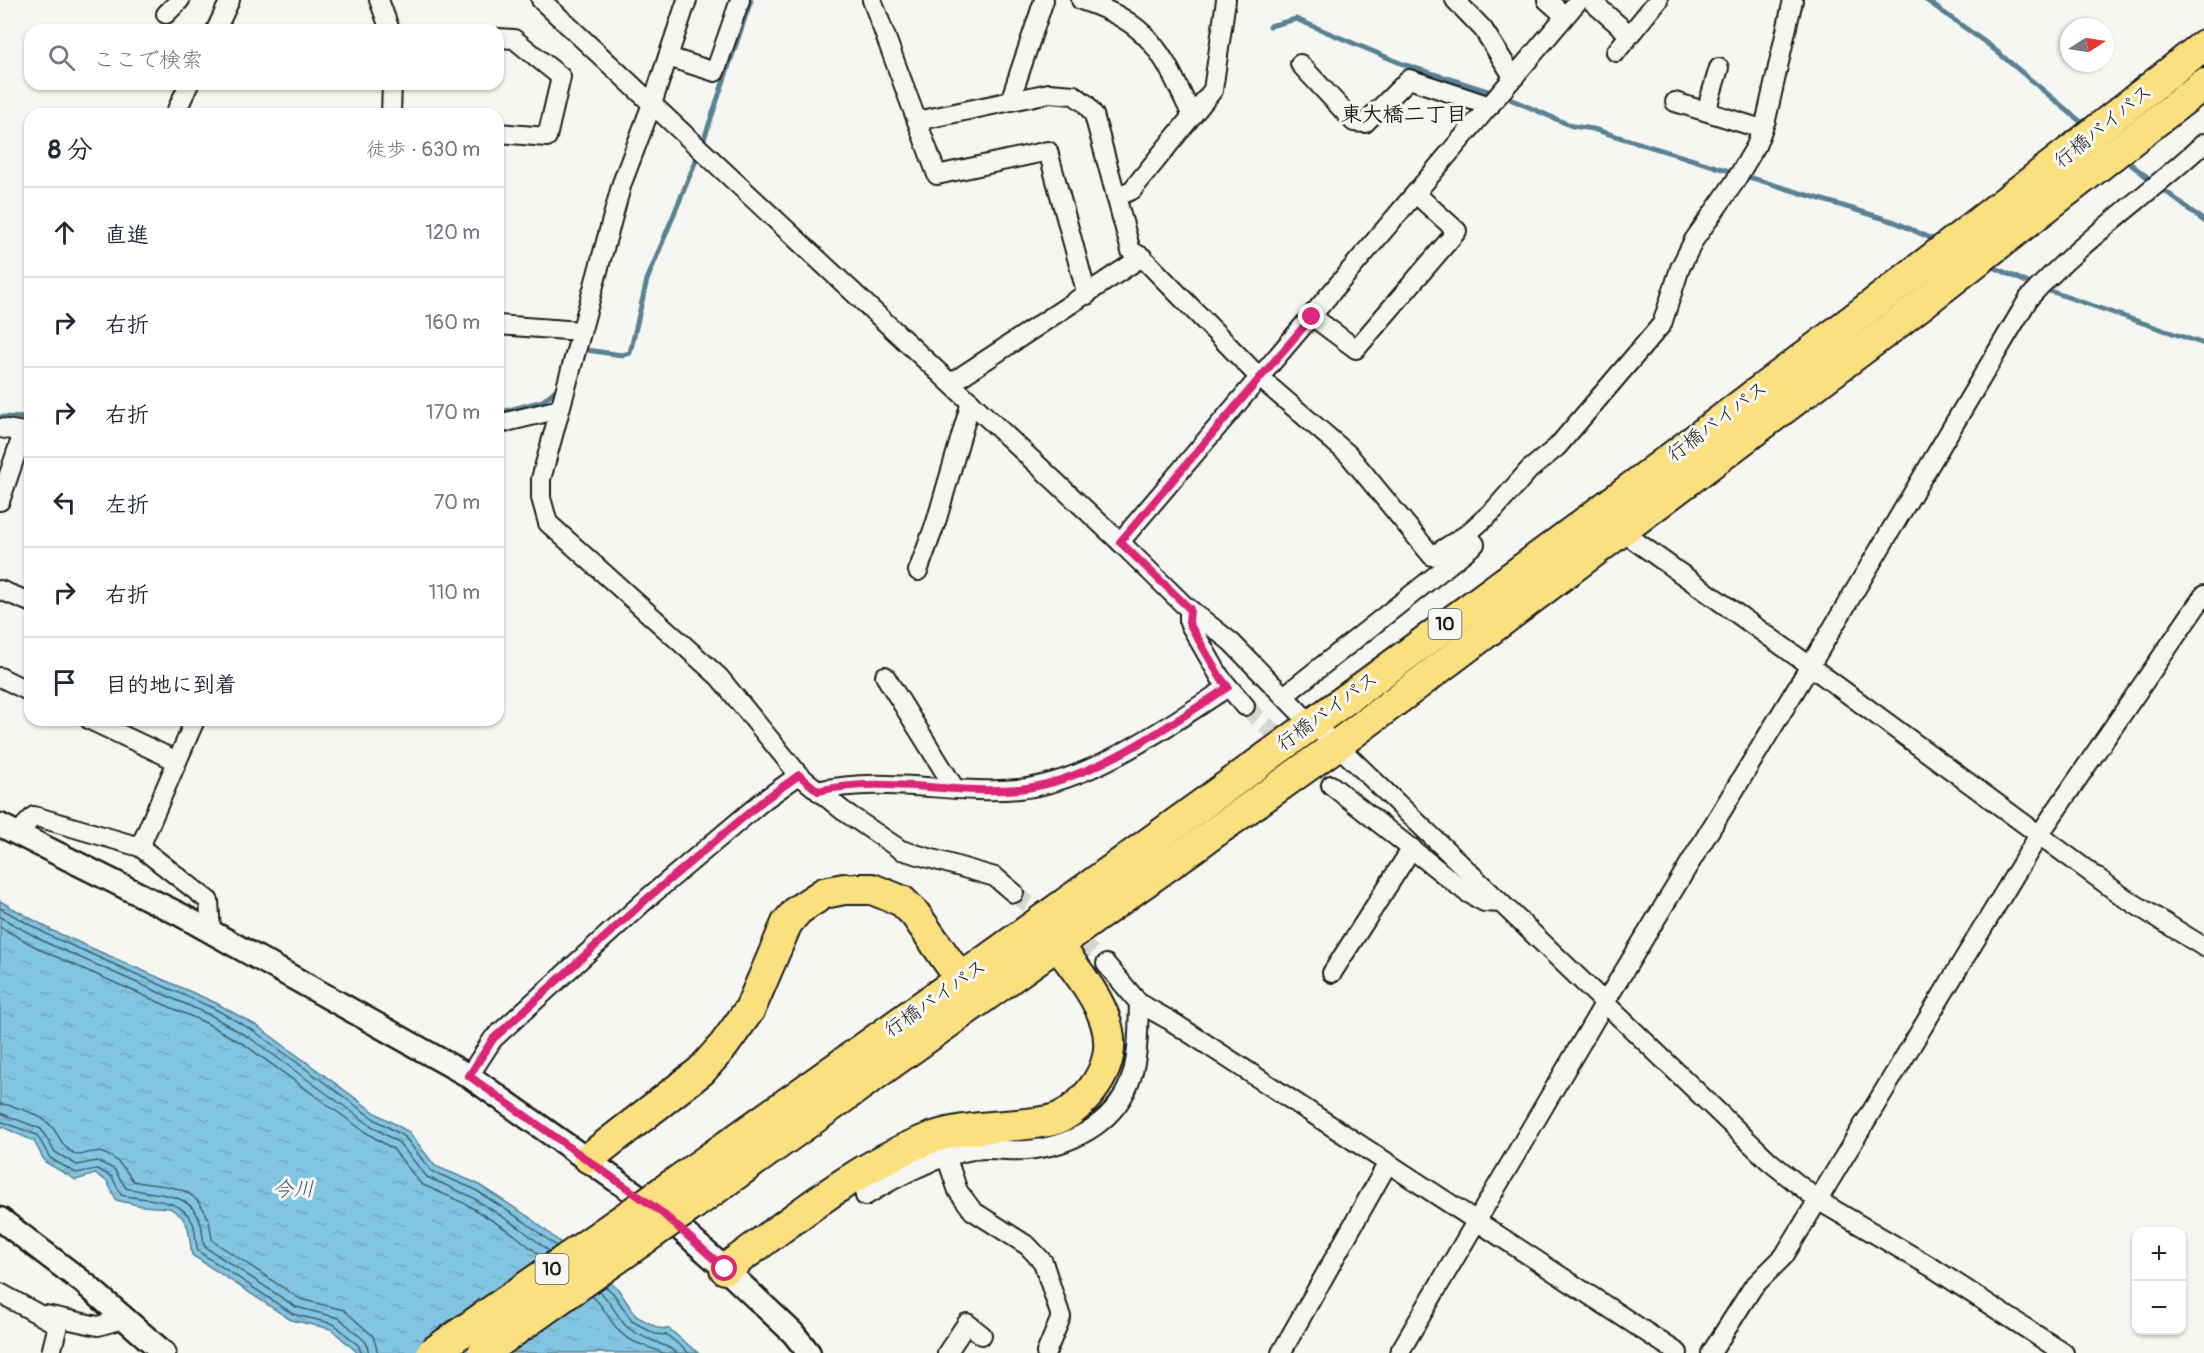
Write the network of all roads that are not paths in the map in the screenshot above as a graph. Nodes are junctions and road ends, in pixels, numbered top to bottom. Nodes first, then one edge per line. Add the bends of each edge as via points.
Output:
1 (180, 0) edge
2 (230, 0) edge
3 (379, 0) edge
4 (541, 0) edge
5 (687, 0) edge
6 (740, 0) edge
7 (872, 0) edge
8 (1044, 0) edge
9 (1226, 0) edge
10 (1455, 0) edge
11 (1546, 0) edge
12 (1579, 0) edge
13 (1590, 0) edge
14 (1658, 0) edge
15 (1793, 0) edge
16 (1094, 2) edge
17 (166, 14) dead end
18 (1565, 16) junction
19 (219, 24) edge
20 (388, 24) edge
21 (1629, 35) junction
22 (504, 38) edge
23 (2204, 45) edge
24 (1616, 52) dead end
25 (668, 57) junction
26 (1300, 64) dead end
27 (1719, 68) dead end
28 (1514, 78) junction
29 (2204, 84) edge
30 (186, 90) edge
31 (392, 90) edge
32 (1010, 101) junction
33 (1675, 102) dead end
34 (652, 104) junction
35 (1490, 106) junction
36 (178, 108) edge
37 (391, 108) edge
38 (1706, 111) junction
39 (1192, 116) junction
40 (917, 121) junction
41 (1762, 129) junction
42 (504, 133) edge
43 (2204, 143) edge
44 (1416, 194) junction
45 (1116, 197) junction
46 (1142, 257) junction
47 (1087, 295) junction
48 (1312, 317) junction
49 (504, 325) edge
50 (581, 331) junction
51 (1261, 379) junction
52 (951, 383) junction
53 (972, 402) junction
54 (560, 409) junction
55 (504, 423) edge
56 (0, 428) edge
57 (24, 433) edge
58 (24, 438) edge
59 (0, 501) edge
60 (1620, 530) junction
61 (1467, 534) junction
62 (1120, 542) junction
63 (918, 571) dead end
64 (0, 590) edge
65 (2204, 595) edge
66 (24, 600) edge
67 (1190, 609) junction
68 (1810, 666) junction
69 (885, 676) dead end
70 (0, 678) edge
71 (1228, 687) junction
72 (24, 689) edge
73 (1284, 696) junction
74 (1245, 706) tunnel mouth
75 (1310, 723) junction
76 (103, 726) edge
77 (192, 726) edge
78 (1337, 745) junction
79 (177, 761) junction
80 (799, 775) junction
81 (1331, 784) tunnel mouth
82 (954, 787) junction
83 (818, 791) junction
84 (9, 830) edge
85 (2039, 835) junction
86 (140, 847) junction
87 (1412, 848) junction
88 (1014, 892) tunnel mouth
89 (1502, 903) junction
90 (211, 932) junction
91 (1058, 945) junction
92 (2204, 947) edge
93 (1106, 964) tunnel mouth
94 (1332, 973) dead end
95 (961, 980) junction
96 (1139, 1003) junction
97 (1604, 1004) junction
98 (469, 1076) junction
99 (946, 1156) junction
100 (589, 1158) junction
101 (1388, 1163) junction
102 (865, 1196) dead end
103 (1819, 1201) junction
104 (0, 1219) edge
105 (1478, 1221) junction
106 (725, 1269) junction
107 (0, 1293) edge
108 (38, 1314) junction
109 (123, 1319) junction
110 (982, 1335) dead end
111 (51, 1353) edge
112 (164, 1353) edge
113 (432, 1353) edge
114 (483, 1353) edge
115 (809, 1353) edge
116 (947, 1353) edge
117 (1046, 1353) edge
118 (1281, 1353) edge
119 (1399, 1353) edge
120 (1678, 1353) edge
121 (1711, 1353) edge
122 (2064, 1353) edge

1 - 17 street
2 - 19 street
3 - 20 street
4 - 34 street
5 - 25 street
6 - 25 street via 716,72
7 - 40 street
8 - 32 street
9 - 39 street via 1213,90
10 - 28 street via 1483,29
11 - 18 street
12 - 18 street
13 - 21 street
14 - 21 street
15 - 41 street
16 - 39 street via 1126,18 1157,46
18 - 28 street
21 - 24 street
22 - 42 street via 514,39 561,77 547,137
23 - 75 highway, 行橋バイパス / 10 via 2030,184 1611,502
25 - 34 street
26 - 35 street via 1354,122 1365,123 1409,79
27 - 38 street
28 - 35 street
29 - 60 highway, 行橋バイパス / 10 via 1895,325
30 - 36 street
31 - 37 street
32 - 40 street
32 - 45 street via 1062,92 1086,104 1094,115
33 - 38 street
34 - 50 street via 622,183
34 - 52 street
35 - 44 street
38 - 41 street
39 - 45 street via 1132,190
40 - 47 street via 937,175 1048,151
41 - 61 street via 1734,183 1694,240 1680,268 1662,324 1557,447
43 - 68 street via 2055,270 2029,298
44 - 48 street
44 - 48 street via 1457,231 1356,349
45 - 46 street via 1131,251
46 - 47 street
46 - 51 street
47 - 52 street
48 - 51 street
49 - 50 street
50 - 54 street
51 - 61 street via 1348,454 1432,556
51 - 62 street
52 - 53 street
53 - 62 street
53 - 63 street
54 - 55 street
54 - 80 street via 541,479 548,523 719,677
56 - 57 street
58 - 59 street
60 - 68 street
60 - 78 highway, 行橋バイパス / 10
61 - 73 street via 1475,544
62 - 67 street
64 - 66 street
65 - 85 street
67 - 71 street via 1189,623
67 - 73 street via 1231,642
68 - 85 street
68 - 97 street
69 - 82 street
70 - 72 street
71 - 74 street
71 - 82 street via 1131,748 1058,780 1020,789
73 - 75 street
75 - 78 street
75 - 95 highway, 行橋バイパス / 10
76 - 79 street
77 - 79 street
78 - 89 street
78 - 91 highway, 行橋バイパス / 10
79 - 86 street
80 - 83 street
80 - 98 street via 649,897 493,1039
81 - 87 street
82 - 83 street via 894,784 838,786
83 - 88 street via 901,850 995,877
84 - 86 street via 34,816
84 - 90 street
85 - 92 street via 2125,898
85 - 103 street
86 - 90 street via 209,901
87 - 89 street via 1466,892 1484,902
87 - 94 street
89 - 97 street
90 - 98 street
91 - 106 highway via 1099,1002 1106,1021 1107,1063 1084,1099 1070,1112 1052,1120 952,1131 884,1159
91 - 114 highway, 行橋バイパス / 10, bridge
93 - 96 street
95 - 100 highway via 902,901 872,889 824,893 798,910 787,923 750,1009 724,1046 701,1071
95 - 113 highway, 行橋バイパス / 10, bridge
96 - 99 street via 1138,1048 1129,1084 1111,1114 1085,1134 1058,1145 1026,1150 972,1150
96 - 101 street
97 - 103 street via 1769,1161
97 - 105 street
98 - 100 street
99 - 102 street
99 - 117 street via 958,1191 973,1211 1028,1246 1043,1262 1062,1317
100 - 106 street via 661,1212
101 - 105 street
101 - 118 street
103 - 121 street via 1784,1256 1753,1287
103 - 122 street via 1933,1268
104 - 109 street via 84,1283
105 - 119 street
105 - 120 street
106 - 115 street
107 - 108 street
108 - 109 street via 98,1326
108 - 111 street via 58,1325
109 - 112 street
110 - 116 street via 967,1323

